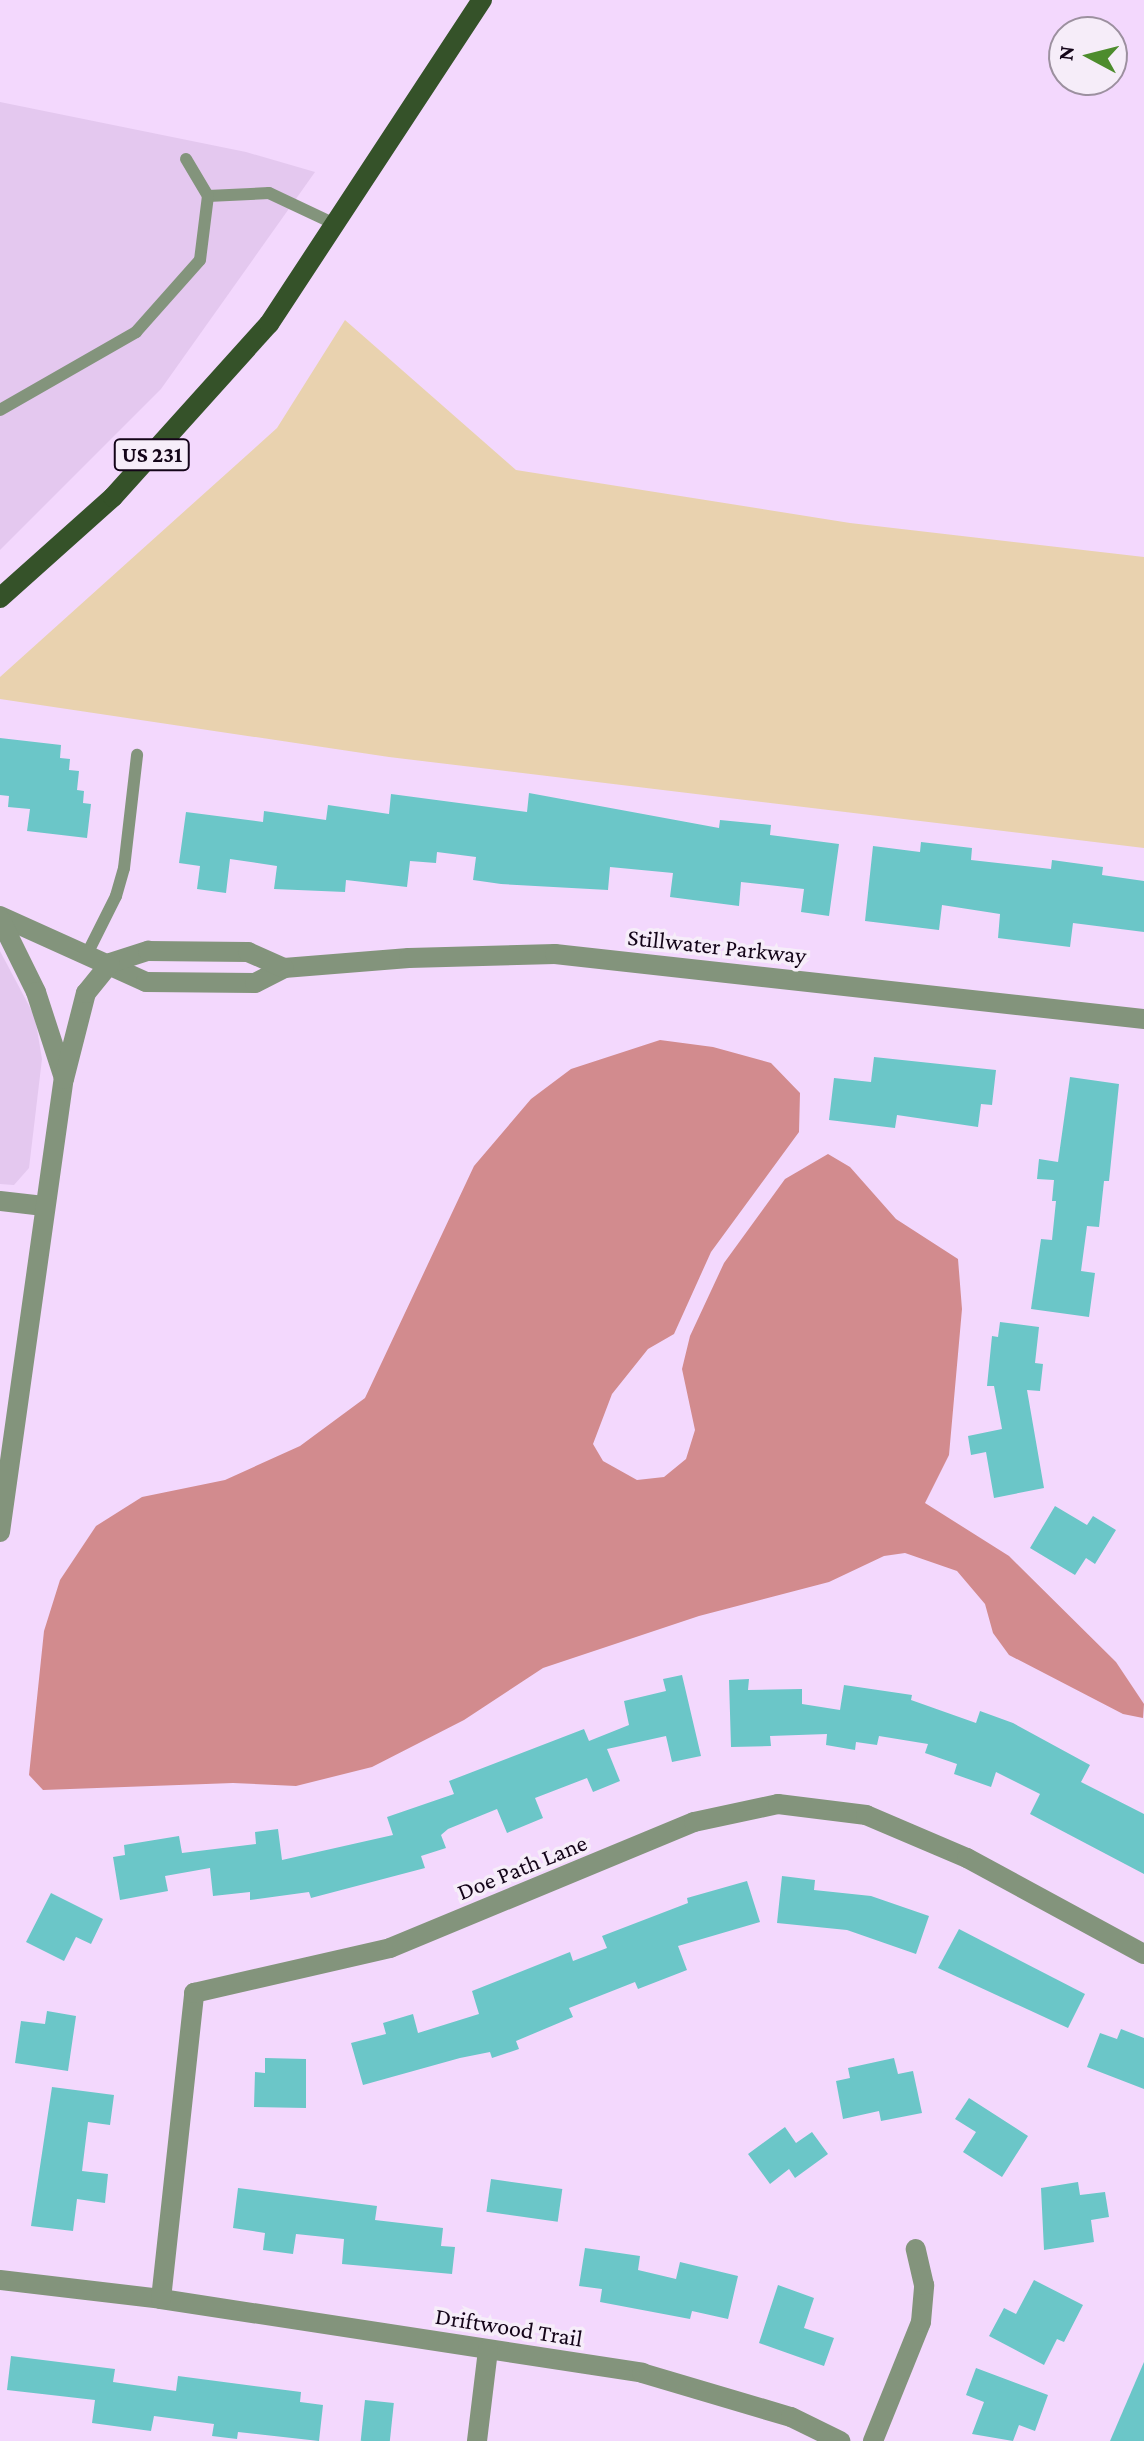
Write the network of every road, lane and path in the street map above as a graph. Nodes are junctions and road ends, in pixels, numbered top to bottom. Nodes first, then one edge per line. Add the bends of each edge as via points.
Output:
1 (482, 0) edge
2 (186, 159) dead end
3 (208, 196) junction
4 (335, 224) junction
5 (0, 410) edge
6 (0, 598) edge
7 (137, 755) dead end
8 (0, 918) edge
9 (87, 954) junction
10 (110, 963) junction
11 (284, 968) junction
12 (1144, 1019) edge
13 (64, 1079) junction
14 (0, 1201) edge
15 (44, 1206) junction
16 (0, 1532) edge
17 (1144, 1954) edge
18 (916, 2249) dead end
19 (0, 2280) edge
20 (161, 2299) junction
21 (488, 2350) junction
22 (477, 2441) edge
23 (840, 2441) edge
24 (873, 2441) edge

1 - 4 main road, US 231
2 - 3 lane
3 - 4 lane via 269,193
3 - 5 lane via 200,260 136,332
4 - 6 main road, US 231 via 269,324 113,497
7 - 9 lane via 124,868
8 - 9 street, Stillwater Parkway
8 - 13 street via 36,992
9 - 10 street, Stillwater Parkway
10 - 11 street, Stillwater Parkway via 148,951 248,952
10 - 11 street, Stillwater Parkway via 146,982 255,983
10 - 13 street via 86,993
11 - 12 street, Stillwater Parkway via 555,954
13 - 15 street
14 - 15 street
15 - 16 street
17 - 20 street, Doe Path Lane via 967,1858 866,1815 778,1804 694,1822 390,1948 194,1993
18 - 24 street via 924,2285 921,2322
19 - 20 street, Driftwood Trail
20 - 21 street, Driftwood Trail
21 - 22 street
21 - 23 street, Driftwood Trail via 642,2373 791,2417

